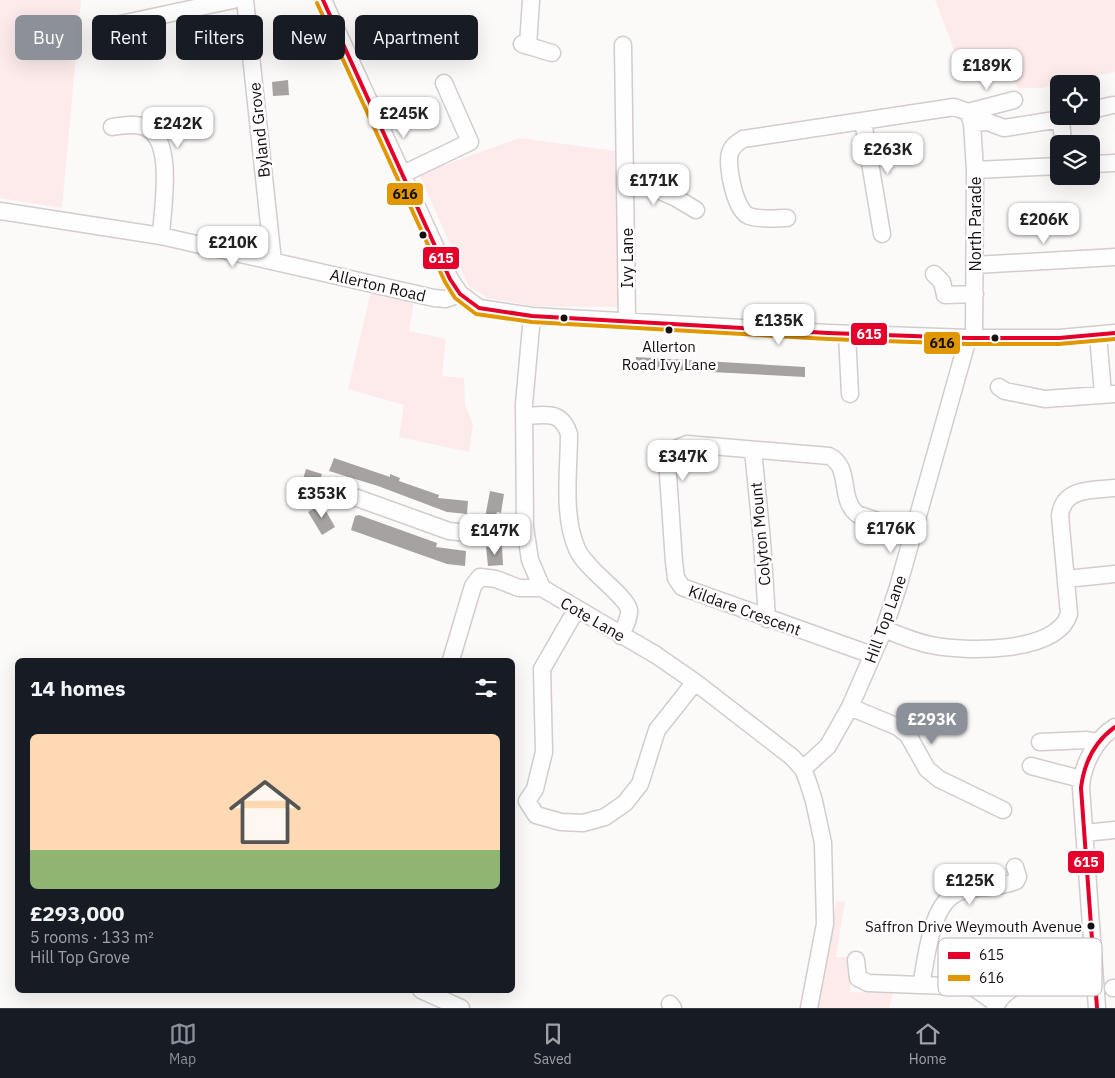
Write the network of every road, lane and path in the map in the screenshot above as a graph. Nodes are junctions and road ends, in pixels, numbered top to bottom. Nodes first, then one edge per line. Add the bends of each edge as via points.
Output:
1 (233, 0) edge
2 (245, 0) edge
3 (323, 0) edge
4 (530, 0) edge
5 (163, 15) edge
6 (623, 45) dead end
7 (552, 53) dead end
8 (444, 83) dead end
9 (1014, 100) dead end
10 (1113, 104) dead end
11 (1100, 108) edge
12 (970, 117) junction
13 (1050, 120) edge
14 (864, 121) junction
15 (112, 127) dead end
16 (1115, 163) edge
17 (1100, 164) edge
18 (1050, 166) edge
19 (975, 170) junction
20 (403, 174) junction
21 (626, 176) junction
22 (0, 210) edge
23 (696, 210) dead end
24 (787, 218) dead end
25 (882, 234) dead end
26 (161, 236) junction
27 (1115, 257) edge
28 (272, 261) junction
29 (975, 265) junction
30 (934, 274) dead end
31 (460, 294) junction
32 (974, 294) junction
33 (532, 316) junction
34 (627, 321) junction
35 (847, 334) junction
36 (1115, 334) edge
37 (1098, 335) junction
38 (971, 338) junction
39 (999, 387) dead end
40 (850, 394) dead end
41 (1109, 394) edge
42 (524, 416) junction
43 (753, 450) junction
44 (1115, 488) edge
45 (335, 490) dead end
46 (526, 527) junction
47 (913, 533) junction
48 (1115, 574) edge
49 (1066, 579) junction
50 (542, 588) junction
51 (576, 610) junction
52 (767, 619) junction
53 (884, 629) junction
54 (621, 636) junction
55 (872, 655) junction
56 (452, 658) edge
57 (695, 682) junction
58 (850, 707) junction
59 (1115, 728) edge
60 (1040, 742) dead end
61 (1098, 742) junction
62 (1031, 766) dead end
63 (803, 769) junction
64 (1081, 779) junction
65 (1003, 810) dead end
66 (1115, 830) edge
67 (1084, 833) junction
68 (1015, 867) dead end
69 (1092, 938) edge
70 (856, 960) dead end
71 (921, 985) junction
72 (938, 986) edge
73 (427, 993) edge
74 (983, 996) edge
75 (1005, 996) edge
76 (996, 1006) edge
77 (458, 1008) edge
78 (809, 1008) edge

1 - 5 street
2 - 28 street, Byland Grove
3 - 20 street
4 - 7 street via 525,45
6 - 21 street, Ivy Lane
8 - 20 street via 470,142
9 - 12 street
10 - 11 street
12 - 13 street via 1004,128
12 - 14 street via 954,107
12 - 19 street, North Parade
14 - 24 street via 742,139 735,144 729,154 738,208 748,216
14 - 25 street
15 - 26 street via 131,124 146,128 157,136 165,163
16 - 17 street
18 - 19 street
19 - 29 street, North Parade
20 - 31 street via 450,280
21 - 23 street
21 - 34 street, Ivy Lane
22 - 26 street, Allerton Road
26 - 28 street, Allerton Road
27 - 29 street
28 - 31 street, Allerton Road via 434,298 446,299
29 - 32 street, North Parade
30 - 32 street via 942,282 945,294
31 - 33 street via 479,308
32 - 38 street, North Parade
33 - 34 street
33 - 42 street, Cote Lane
34 - 35 street
35 - 38 street
35 - 40 street
36 - 37 street
37 - 38 street
37 - 41 street
38 - 47 street, Hill Top Lane
39 - 41 street via 1045,399
42 - 46 street, Cote Lane
42 - 54 street via 548,415 561,418 566,425 569,434 570,531 586,564 627,603 630,612
43 - 47 street, Kildare Crescent via 833,458 842,468 847,501 856,514
43 - 52 street, Colyton Mount
43 - 52 street, Kildare Crescent via 687,444 669,455 666,466 677,582 685,589
44 - 49 street via 1078,492 1062,506 1060,516
45 - 46 street via 449,531 468,533
46 - 50 street, Cote Lane via 530,560
47 - 53 street, Hill Top Lane
48 - 49 street
49 - 53 street via 1069,614 1065,624 1052,635 1020,645 957,649 929,645
50 - 51 street, Cote Lane
50 - 56 street via 519,588 496,578 480,578 473,586
51 - 54 street, Cote Lane
51 - 57 street via 542,669 544,752 535,789 527,801 536,815 561,822 583,823 605,817 625,803 640,784 657,730
52 - 55 street, Kildare Crescent
53 - 55 street, Hill Top Lane
54 - 57 street, Cote Lane
55 - 58 street, Hill Top Lane
57 - 63 street, Cote Lane
58 - 63 street, Hill Top Lane via 828,746
58 - 65 street via 898,727 908,735 927,769 939,779
59 - 61 street
60 - 61 street
61 - 64 street
62 - 64 street
63 - 78 street, Cote Lane via 814,800 823,843 825,924
64 - 67 street
66 - 67 street
67 - 69 street
68 - 71 street via 1016,881 958,892 940,908
70 - 71 street via 858,978 868,983
71 - 72 street
73 - 77 street
74 - 76 street
75 - 76 street

